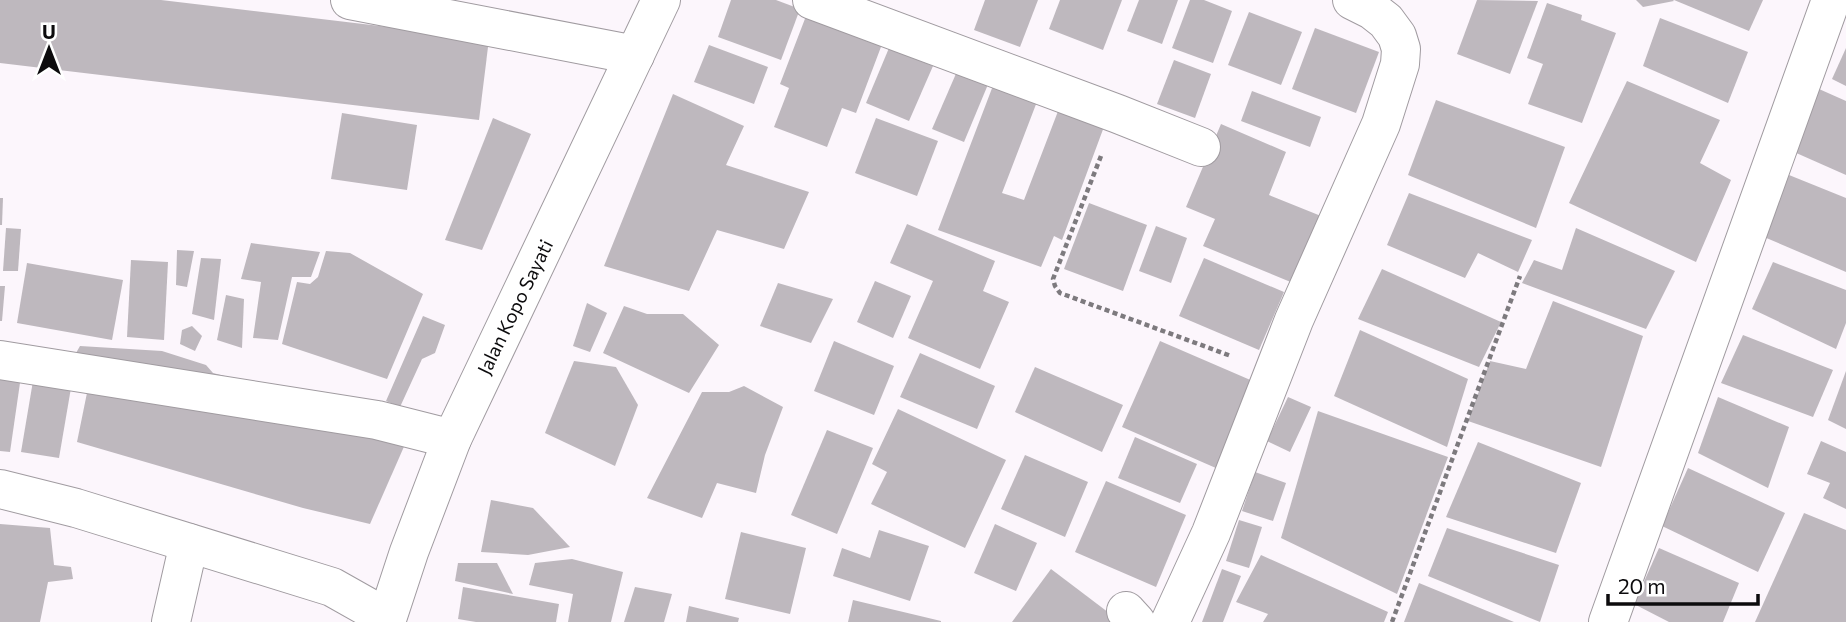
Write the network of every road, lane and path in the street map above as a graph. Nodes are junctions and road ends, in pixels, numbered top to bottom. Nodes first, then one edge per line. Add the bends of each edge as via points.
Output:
1 (351, 0) edge
2 (662, 0) edge
3 (812, 0) edge
4 (1352, 0) edge
5 (1831, 0) edge
6 (635, 55) junction
7 (1118, 114) junction
8 (1200, 147) dead end
9 (1520, 276) dead end
10 (0, 360) edge
11 (1275, 372) junction
12 (452, 439) junction
13 (0, 489) edge
14 (189, 543) junction
15 (387, 620) edge
16 (171, 622) edge
17 (1170, 622) edge
18 (1392, 622) edge
19 (1608, 622) edge

1 - 6 street
2 - 6 street, Jalan Kopo Sayati
3 - 7 street
4 - 11 street via 1386,21 1397,36 1400,64 1381,124
5 - 19 street
6 - 12 street, Jalan Kopo Sayati
7 - 8 street
7 - 11 path via 1053,279 1055,286 1060,293
9 - 18 path
10 - 12 street via 377,420
11 - 17 street
12 - 15 street, Jalan Kopo Sayati
13 - 14 street
14 - 15 street via 332,587
14 - 16 street

